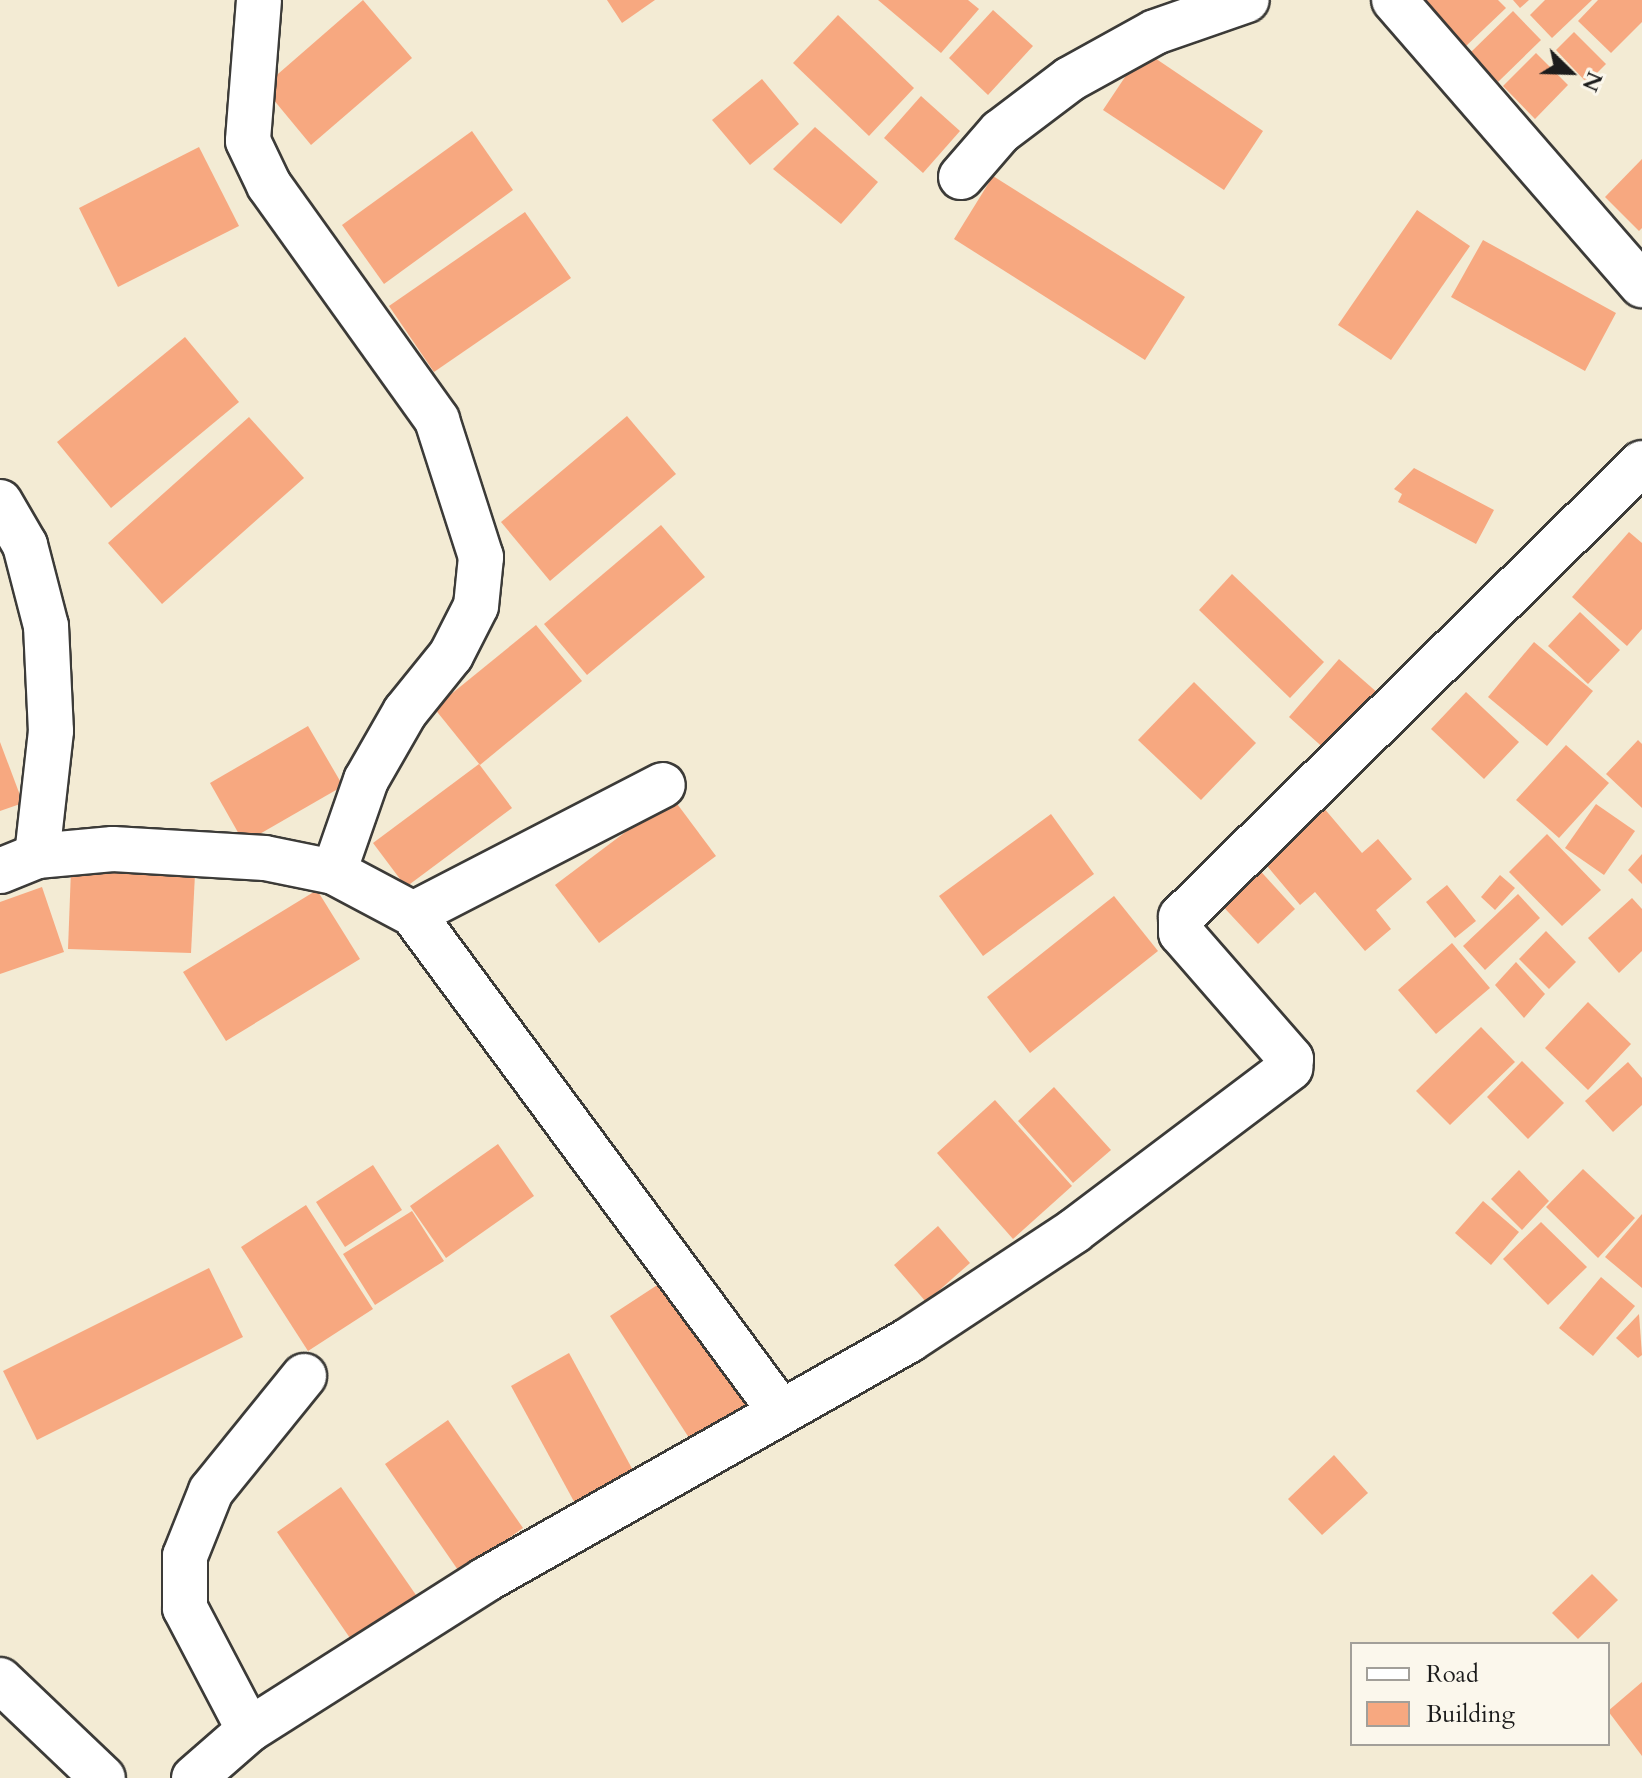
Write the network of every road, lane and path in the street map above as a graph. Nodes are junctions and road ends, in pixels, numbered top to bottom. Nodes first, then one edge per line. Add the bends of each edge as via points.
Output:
1 (259, 0) edge
2 (1247, 0) edge
3 (1394, 0) edge
4 (961, 177) dead end
5 (1642, 285) edge
6 (1642, 463) edge
7 (0, 502) edge
8 (663, 785) dead end
9 (18, 863) edge
10 (334, 872) junction
11 (413, 914) junction
12 (304, 1376) dead end
13 (781, 1412) junction
14 (0, 1680) edge
15 (249, 1730) junction
16 (103, 1778) edge
17 (194, 1778) edge

1 - 10 street via 248,141 269,185 437,420 481,557 476,606 451,655 405,712 366,780
2 - 4 street via 1155,32 1070,79 1000,132
3 - 5 street
6 - 13 street via 1181,917 1181,933 1291,1059 1290,1068 1074,1231 909,1340
7 - 9 street via 25,545 46,626 51,731
8 - 11 street
9 - 10 street via 143,851 265,858
10 - 11 street
11 - 13 street
12 - 15 street via 211,1491 185,1556 185,1608
13 - 15 street via 485,1580
14 - 16 street
15 - 17 street

